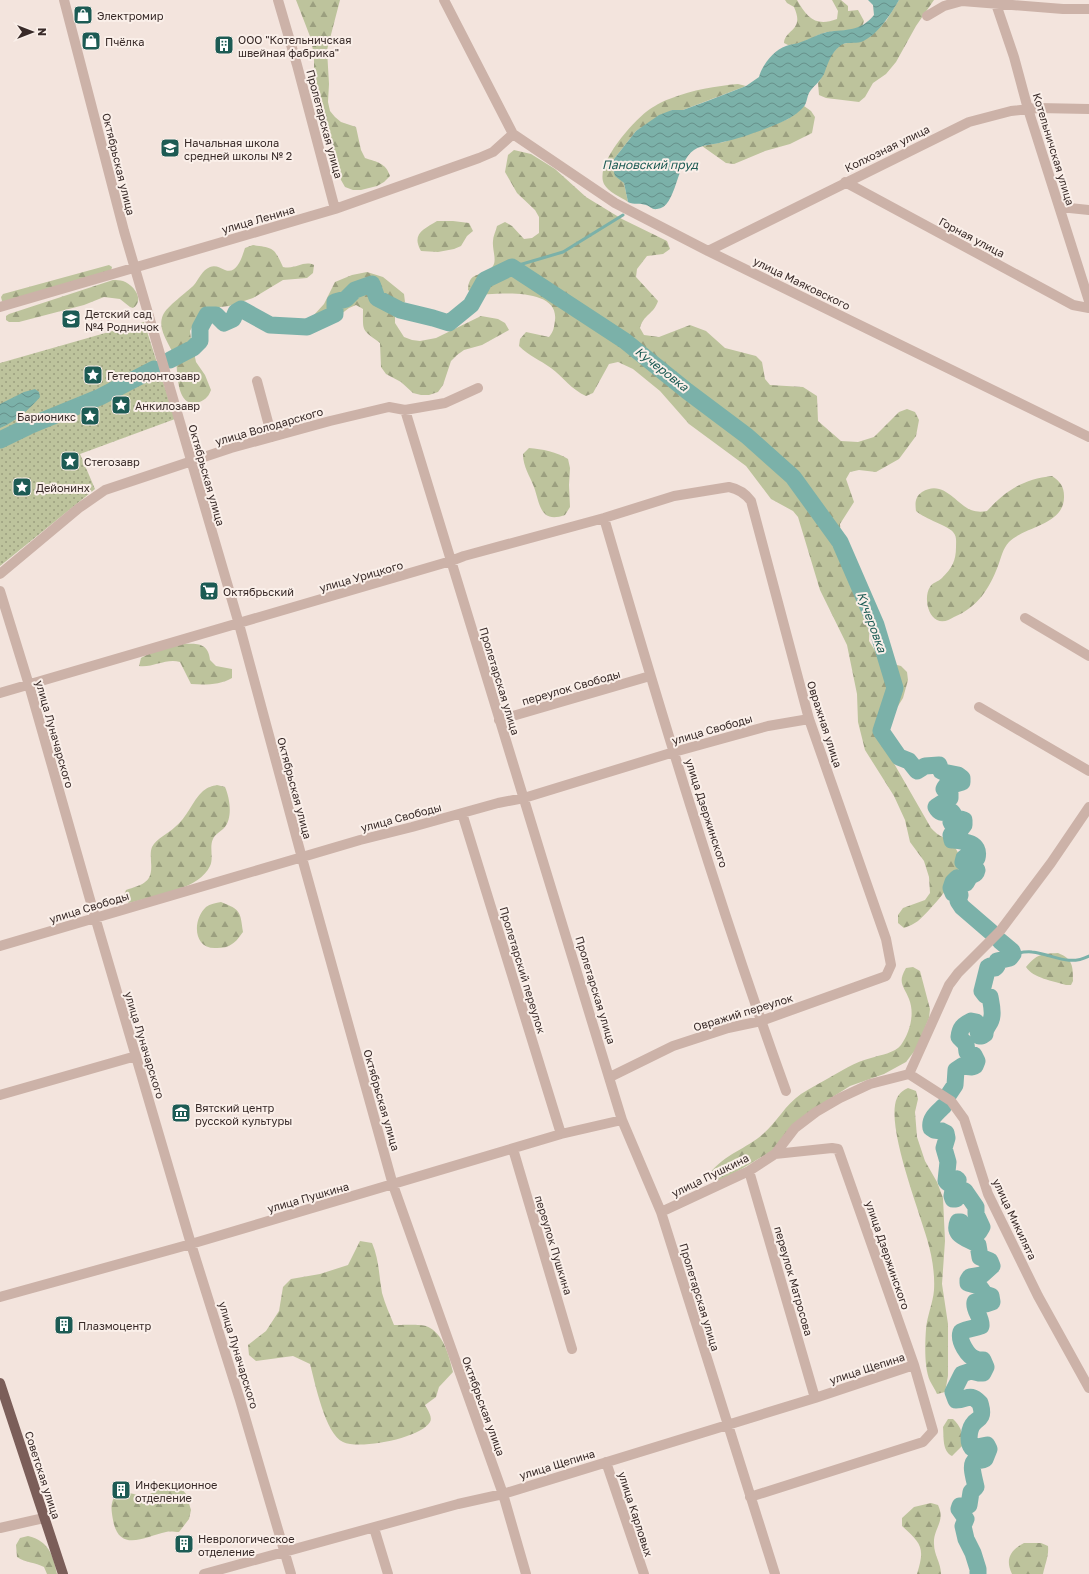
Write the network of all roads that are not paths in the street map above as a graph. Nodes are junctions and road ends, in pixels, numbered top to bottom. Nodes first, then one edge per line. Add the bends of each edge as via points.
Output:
1 (64, 0) edge
2 (278, 0) edge
3 (444, 0) edge
4 (996, 4) junction
5 (1089, 9) edge
6 (927, 16) dead end
7 (1028, 109) junction
8 (1089, 109) edge
9 (514, 134) junction
10 (845, 182) junction
11 (1060, 207) junction
12 (335, 208) junction
13 (1089, 210) edge
14 (708, 251) junction
15 (134, 267) junction
16 (1089, 301) edge
17 (0, 307) edge
18 (1089, 308) edge
19 (257, 381) dead end
20 (478, 388) dead end
21 (404, 410) junction
22 (272, 437) junction
23 (1089, 437) edge
24 (191, 461) junction
25 (729, 487) joint
26 (604, 518) junction
27 (451, 561) junction
28 (0, 574) edge
29 (0, 591) edge
30 (1025, 618) dead end
31 (239, 624) junction
32 (1089, 656) edge
33 (650, 676) junction
34 (29, 685) junction
35 (0, 693) edge
36 (979, 708) dead end
37 (809, 719) junction
38 (499, 720) junction
39 (674, 752) junction
40 (1089, 771) edge
41 (524, 798) junction
42 (1089, 807) edge
43 (462, 813) junction
44 (302, 858) junction
45 (94, 918) junction
46 (0, 946) edge
47 (886, 976) joint
48 (761, 1021) junction
49 (136, 1056) junction
50 (910, 1074) junction
51 (610, 1077) junction
52 (786, 1091) dead end
53 (0, 1095) edge
54 (622, 1120) junction
55 (561, 1134) junction
56 (513, 1149) junction
57 (775, 1154) junction
58 (750, 1171) junction
59 (393, 1185) junction
60 (661, 1212) junction
61 (191, 1244) junction
62 (0, 1297) edge
63 (572, 1348) dead end
64 (914, 1365) junction
65 (0, 1383) edge
66 (1089, 1388) edge
67 (815, 1398) junction
68 (727, 1424) junction
69 (606, 1462) junction
70 (503, 1494) junction
71 (750, 1497) junction
72 (44, 1518) junction
73 (0, 1528) edge
74 (374, 1528) junction
75 (284, 1552) junction
76 (63, 1574) edge
77 (204, 1574) edge
78 (291, 1574) edge
79 (388, 1574) edge
80 (526, 1574) edge
81 (644, 1574) edge
82 (775, 1574) edge

1 - 15 street, Октябрьская улица
2 - 12 street, Пролетарская улица
3 - 9 street
4 - 5 street
4 - 6 street via 956,2
4 - 7 street, Котельничская улица
7 - 8 street, Колхозная улица
7 - 10 street, Колхозная улица via 969,122
7 - 11 street, Котельничская улица
9 - 12 street, улица Ленина via 493,152 479,158
9 - 14 street, улица Маяковского via 615,203
10 - 14 street, Колхозная улица
10 - 18 street, Горная улица via 1072,305
11 - 13 street
11 - 16 street, Котельничская улица
12 - 15 street, улица Ленина
14 - 23 street, улица Маяковского
15 - 17 street, улица Ленина
15 - 24 street, Октябрьская улица
19 - 22 street
20 - 21 street, улица Володарского via 445,403
21 - 22 street, улица Володарского via 389,407
21 - 27 street, Пролетарская улица
22 - 24 street, улица Володарского
24 - 28 street, улица Володарского via 105,490 79,508
24 - 31 street, Октябрьская улица
25 - 26 street, улица Урицкого via 674,496
25 - 37 street, Овражная улица via 746,494 751,501
26 - 27 street, улица Урицкого
26 - 33 street, улица Дзержинского
27 - 31 street, улица Урицкого
27 - 38 street, Пролетарская улица
29 - 34 street, улица Луначарского
30 - 32 street
31 - 34 street, улица Урицкого
31 - 44 street, Октябрьская улица
33 - 38 street, переулок Свободы
33 - 39 street, улица Дзержинского
34 - 35 street, улица Урицкого
34 - 45 street, улица Луначарского
36 - 40 street
37 - 39 street, улица Свободы via 768,726
37 - 47 street, Овражная улица via 886,939 891,965
38 - 41 street, Пролетарская улица
39 - 41 street, улица Свободы
39 - 48 street, улица Дзержинского
41 - 43 street, улица Свободы
41 - 51 street, Пролетарская улица
42 - 50 street via 1051,864 1000,931 949,985
43 - 44 street, улица Свободы
43 - 55 street, Пролетарский переулок
44 - 45 street, улица Свободы
44 - 59 street, Октябрьская улица
45 - 46 street, улица Свободы
45 - 49 street, улица Луначарского
47 - 48 street, Овражий переулок
48 - 51 street, Овражий переулок via 728,1028 673,1046
48 - 52 street, улица Дзержинского
49 - 53 street
49 - 61 street, улица Луначарского
50 - 57 street, улица Пушкина via 870,1084 816,1112 796,1128
50 - 66 street, улица Микилята via 950,1101 964,1119 988,1194 1038,1296
51 - 54 street, Пролетарская улица
54 - 55 street, улица Пушкина
54 - 60 street, Пролетарская улица
55 - 56 street, улица Пушкина
56 - 59 street, улица Пушкина
56 - 63 street, переулок Пушкина
57 - 58 street, улица Пушкина
57 - 64 street, улица Дзержинского via 838,1149
58 - 60 street, улица Пушкина
58 - 67 street, переулок Матросова
59 - 61 street, улица Пушкина
59 - 70 street, Октябрьская улица
60 - 68 street, Пролетарская улица
61 - 62 street, улица Пушкина
61 - 75 street, улица Луначарского
64 - 67 street, улица Щепина
64 - 71 street, улица Дзержинского via 933,1431 923,1442
65 - 72 main road, Советская улица
67 - 68 street, улица Щепина
68 - 69 street, улица Щепина
68 - 71 street, Пролетарская улица
69 - 70 street, улица Щепина
69 - 81 street, улица Карловых
70 - 74 street, улица Щепина
70 - 80 street, Октябрьская улица
71 - 82 street, Пролетарская улица
72 - 73 street
72 - 76 main road, Советская улица
74 - 75 street, улица Щепина
74 - 79 street
75 - 77 street, улица Щепина
75 - 78 street, улица Луначарского

